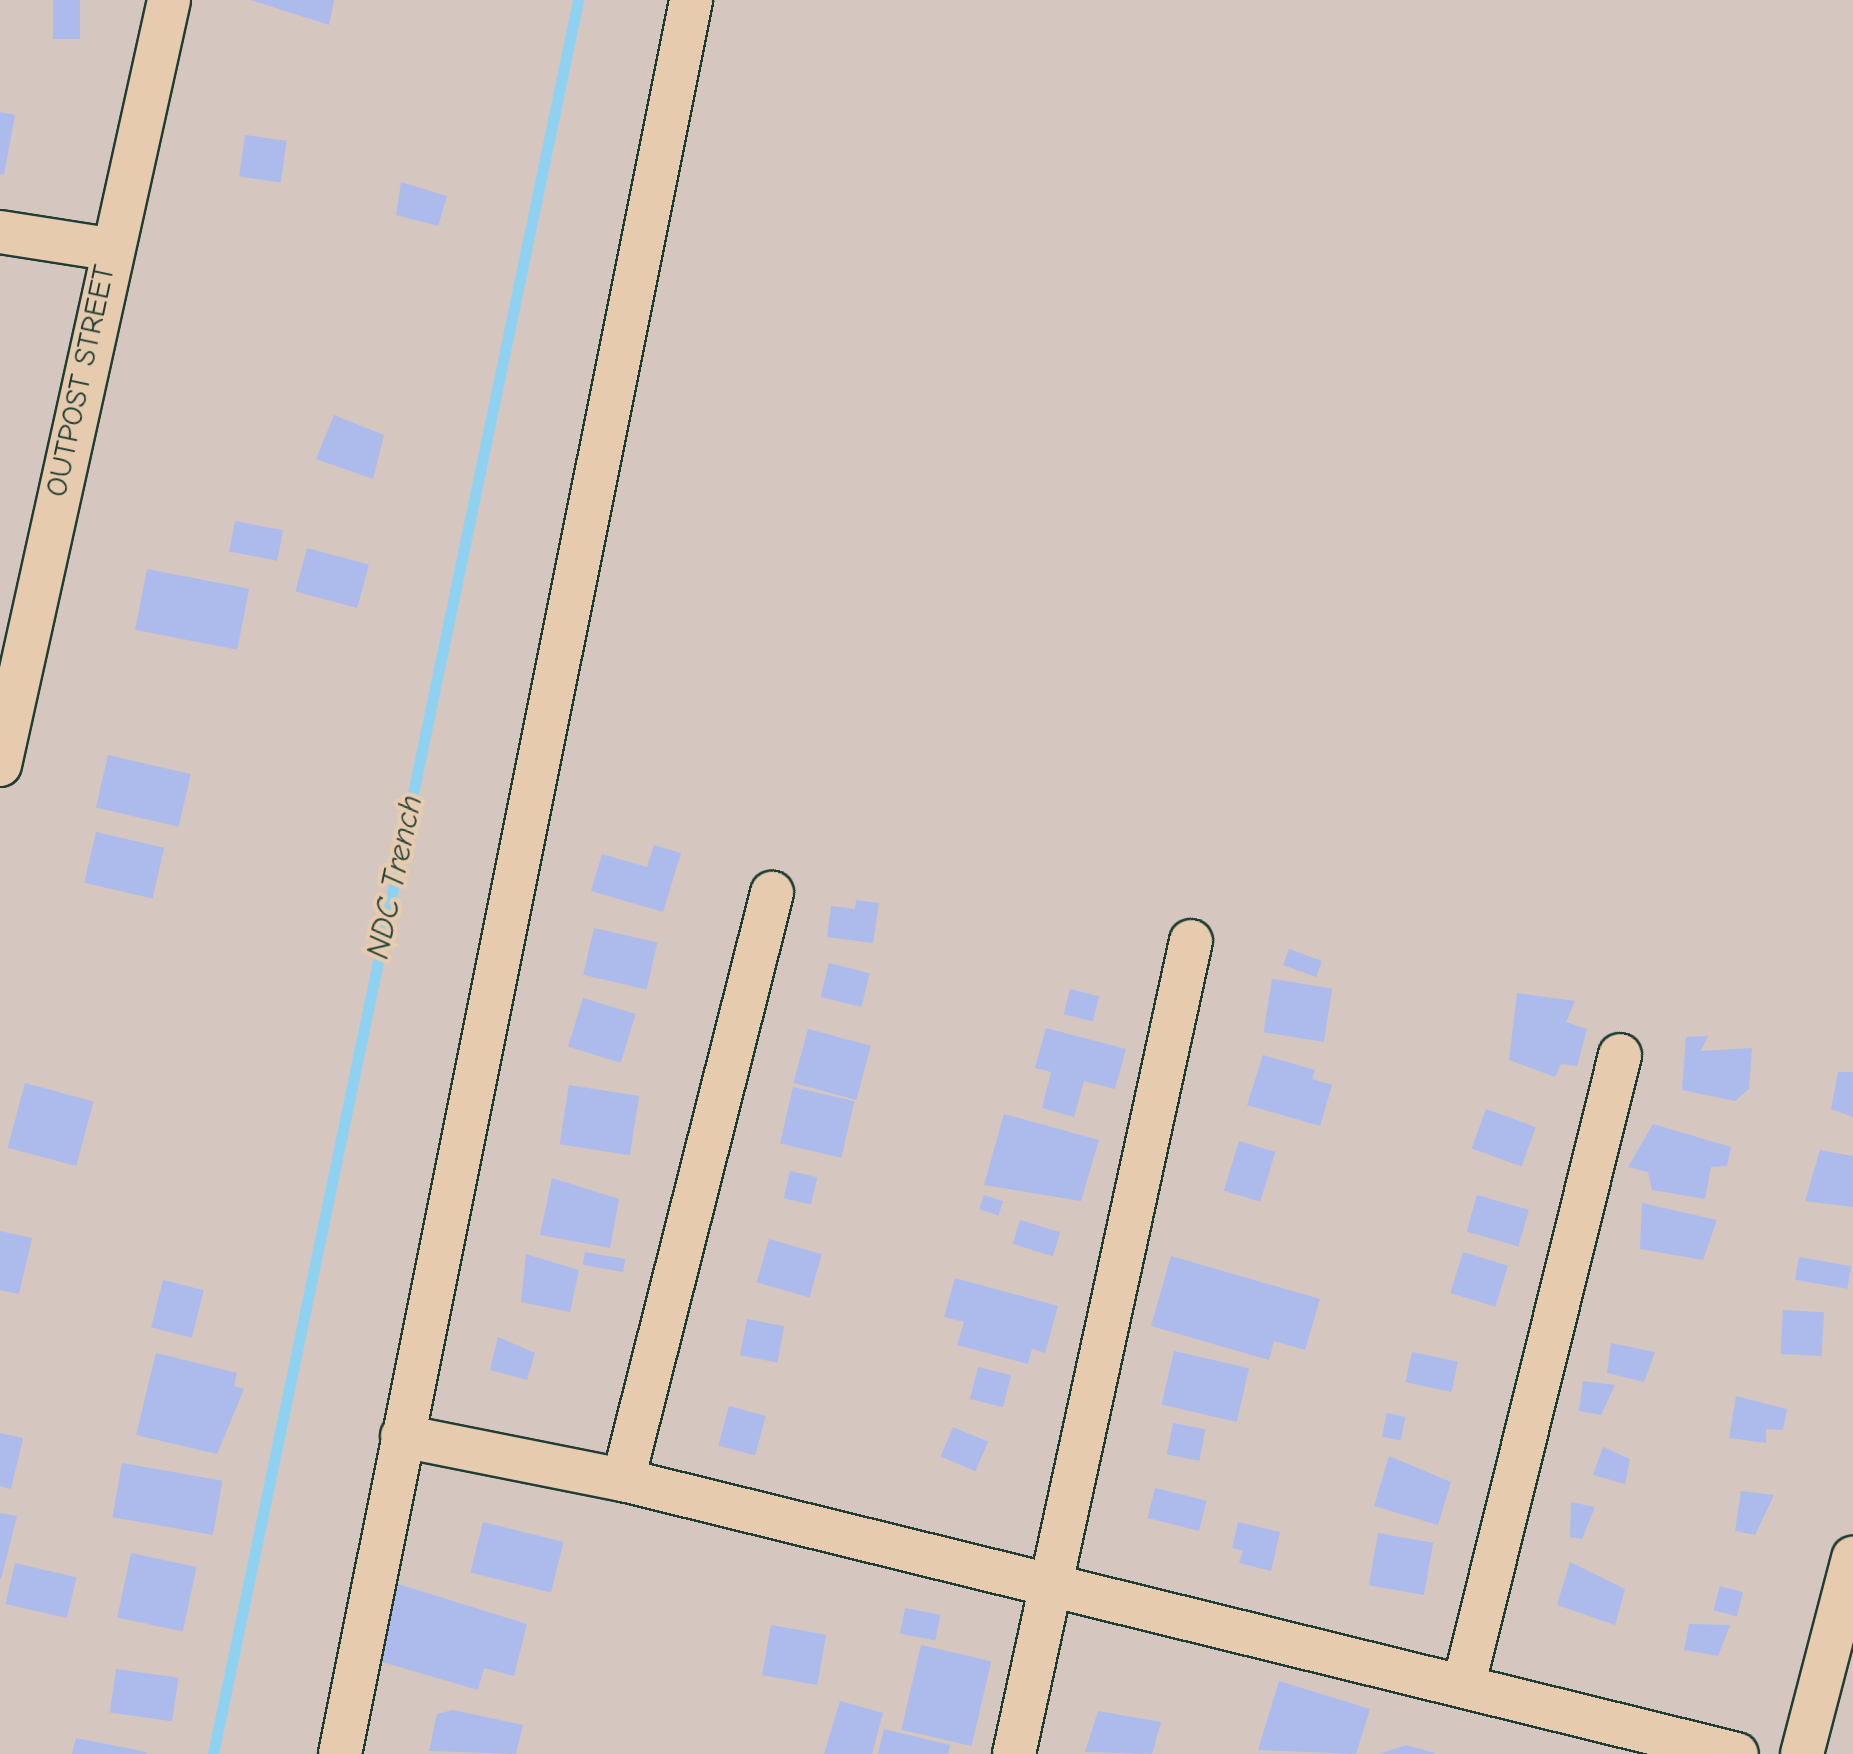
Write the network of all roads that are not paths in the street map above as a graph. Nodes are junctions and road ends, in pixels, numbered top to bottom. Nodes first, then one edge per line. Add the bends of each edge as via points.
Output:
1 (169, 0) edge
2 (691, 0) edge
3 (0, 232) edge
4 (108, 249) junction
5 (15, 624) edge
6 (0, 765) edge
7 (772, 893) dead end
8 (1191, 941) dead end
9 (1620, 1055) dead end
10 (402, 1436) junction
11 (623, 1480) junction
12 (1853, 1558) edge
13 (1050, 1592) junction
14 (1464, 1684) junction
15 (340, 1754) edge
16 (1014, 1754) edge
17 (1737, 1754) edge
18 (1802, 1754) edge

1 - 4 street, OUTPOST STREET
2 - 10 street
3 - 4 street
4 - 5 street, OUTPOST STREET
5 - 6 street, OUTPOST STREET
7 - 11 street
8 - 13 street
9 - 14 street
10 - 11 street
10 - 15 street
11 - 13 street
12 - 18 street
13 - 14 street
13 - 16 street
14 - 17 street

